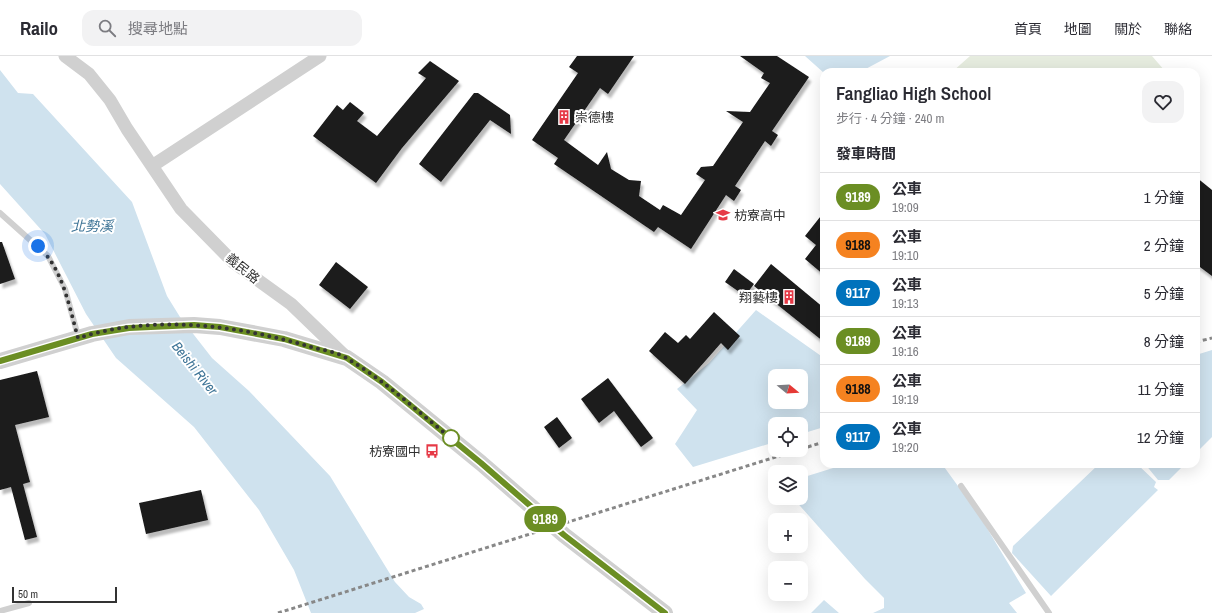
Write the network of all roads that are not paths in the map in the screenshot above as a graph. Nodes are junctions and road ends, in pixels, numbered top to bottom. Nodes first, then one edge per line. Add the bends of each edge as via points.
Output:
1 (65, 56) edge
2 (320, 56) edge
3 (152, 166) junction
4 (0, 213) edge
5 (85, 336) junction
6 (347, 358) junction
7 (0, 361) edge
8 (961, 486) dead end
9 (29, 603) dead end
10 (0, 611) edge
11 (665, 613) edge
12 (1049, 613) edge

1 - 3 street, 義民路 via 89,74 110,100
2 - 3 street
3 - 6 street, 義民路 via 181,209 233,262 291,304
4 - 5 lane via 48,256
5 - 6 street via 129,328 194,325 220,327 284,339
5 - 7 street
6 - 11 street via 382,382 564,535
8 - 12 lane
9 - 10 lane

